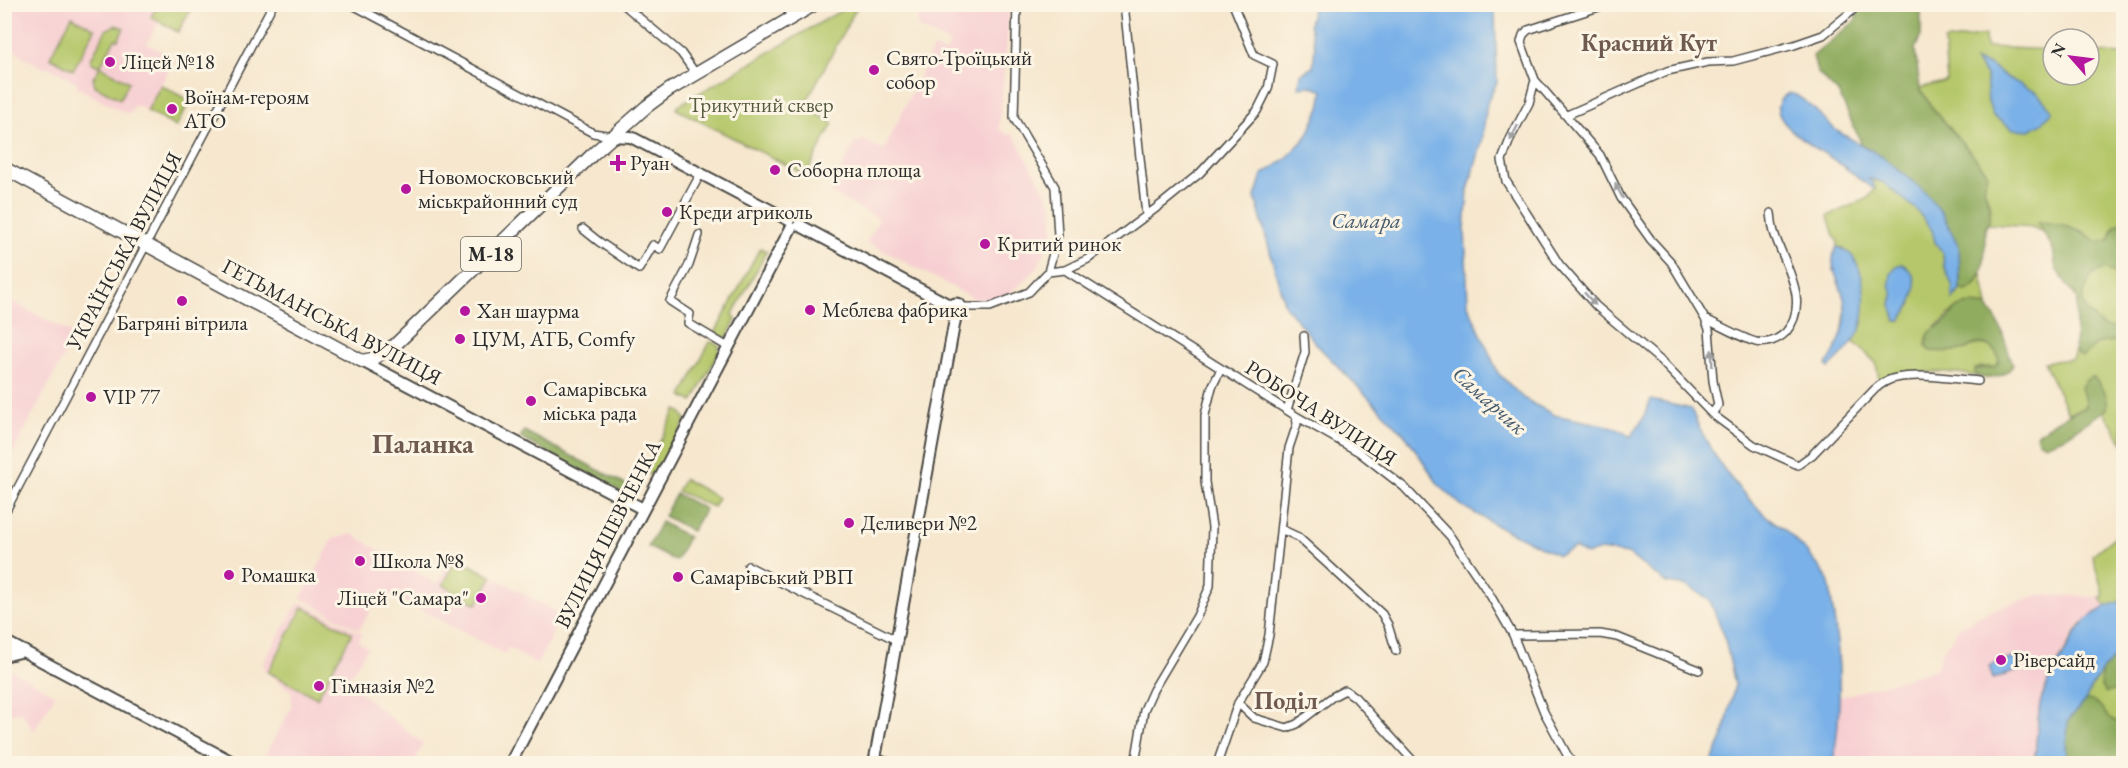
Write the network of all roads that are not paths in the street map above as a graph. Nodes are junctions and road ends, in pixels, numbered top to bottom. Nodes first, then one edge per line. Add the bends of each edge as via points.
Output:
1 (273, 4) edge
2 (351, 4) edge
3 (623, 4) edge
4 (783, 4) edge
5 (815, 4) edge
6 (1017, 4) edge
7 (1124, 4) edge
8 (1233, 4) edge
9 (1608, 4) edge
10 (1856, 4) edge
11 (792, 18) junction
12 (696, 74) junction
13 (1535, 80) junction
14 (1567, 115) junction
15 (612, 136) junction
16 (4, 168) edge
17 (701, 173) junction
18 (1771, 213) dead end
19 (1146, 215) junction
20 (793, 224) junction
21 (583, 229) dead end
22 (699, 235) dead end
23 (146, 244) junction
24 (1065, 270) junction
25 (1048, 272) junction
26 (956, 309) junction
27 (1705, 319) junction
28 (1304, 336) dead end
29 (728, 347) junction
30 (362, 361) junction
31 (1221, 369) junction
32 (1978, 381) dead end
33 (1287, 410) junction
34 (1712, 414) junction
35 (1296, 416) junction
36 (643, 509) junction
37 (4, 514) edge
38 (1281, 529) junction
39 (748, 566) dead end
40 (1513, 635) junction
41 (4, 641) edge
42 (898, 641) junction
43 (24, 651) junction
44 (1396, 651) dead end
45 (4, 656) edge
46 (1699, 670) dead end
47 (1238, 703) junction
48 (875, 762) edge
49 (236, 764) edge
50 (510, 764) edge
51 (889, 764) edge
52 (1135, 764) edge
53 (1217, 764) edge
54 (1416, 764) edge
55 (1572, 764) edge

1 - 23 street, УКРАЇНСЬКА ВУЛИЦЯ
2 - 15 street via 593,133
3 - 12 street via 681,53
4 - 11 street
5 - 11 highway, М-18
6 - 25 street via 1014,118 1055,188 1058,235
7 - 19 street
8 - 19 street via 1254,55 1273,64 1268,89 1257,111 1200,173
9 - 13 street via 1523,35 1521,42
10 - 14 street via 1823,35 1733,61 1667,71
11 - 12 highway, М-18
12 - 15 highway, М-18 via 646,107
13 - 14 street
13 -> 34 street via 1529,104 1502,160 1506,181 1559,264 1580,288 1615,324 1661,361
27 -> 14 street via 1671,262 1621,198 1600,155
15 - 17 street via 631,137
15 - 30 highway, М-18 via 395,345
16 - 23 highway, ГЕТЬМАНСЬКА ВУЛИЦЯ
17 - 20 street
17 - 21 street via 660,249 653,245 639,269
18 - 27 street via 1773,231 1796,294 1789,327 1783,335 1764,342
19 - 24 street via 1088,259
20 - 26 street
20 - 29 street, ВУЛИЦЯ ШЕВЧЕНКА
22 - 29 street via 670,301 690,314 688,323
23 - 30 highway, ГЕТЬМАНСЬКА ВУЛИЦЯ
23 - 37 street, УКРАЇНСЬКА ВУЛИЦЯ
24 - 25 street
24 - 31 street, РОБОЧА ВУЛИЦЯ
25 - 26 street via 1029,292 990,307
26 - 42 street
34 -> 27 street via 1718,405
28 - 33 street via 1305,352
29 - 36 street, ВУЛИЦЯ ШЕВЧЕНКА
30 - 36 street, ГЕТЬМАНСЬКА ВУЛИЦЯ
31 - 33 street, РОБОЧА ВУЛИЦЯ
31 - 52 street via 1205,415 1205,482 1212,527 1210,586 1144,710
32 - 34 street via 1933,377 1885,381 1798,465 1754,445
33 - 35 street, РОБОЧА ВУЛИЦЯ
35 - 38 street
35 - 40 street, РОБОЧА ВУЛИЦЯ via 1359,452 1415,498 1450,536
36 - 50 street, ВУЛИЦЯ ШЕВЧЕНКА
38 - 44 street via 1298,537 1382,615
38 - 47 street via 1272,619 1263,662
39 - 42 street
40 - 46 street via 1617,637
40 - 55 street, РОБОЧА ВУЛИЦЯ via 1544,712
41 - 43 street
42 - 48 street
43 - 45 street
43 - 49 street
47 - 53 street
47 - 54 street via 1254,718 1287,728 1345,690
48 - 51 street

